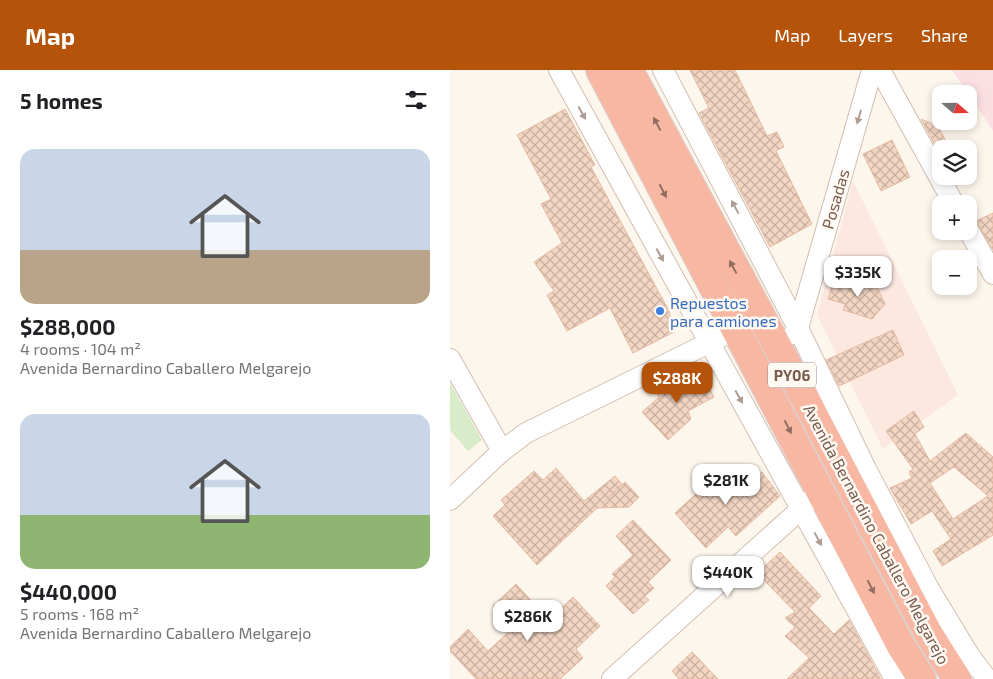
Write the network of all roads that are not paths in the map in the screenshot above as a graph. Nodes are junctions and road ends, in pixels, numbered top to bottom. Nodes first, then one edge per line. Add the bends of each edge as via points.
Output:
1 (559, 70) edge
2 (600, 70) edge
3 (628, 70) edge
4 (664, 70) edge
5 (872, 70) edge
6 (880, 70) edge
7 (949, 195) edge
8 (974, 240) edge
9 (993, 274) edge
10 (798, 328) junction
11 (735, 330) junction
12 (708, 342) junction
13 (781, 353) junction
14 (450, 359) edge
15 (502, 451) junction
16 (852, 466) junction
17 (450, 500) edge
18 (811, 500) junction
19 (612, 679) edge
20 (895, 679) edge
21 (922, 679) edge
22 (957, 679) edge
23 (987, 679) edge

1 -> 12 street
2 -> 11 highway, Avenida Bernardino Caballero Melgarejo / PY06
13 -> 3 highway, Avenida Bernardino Caballero Melgarejo / PY06
10 -> 4 street
5 -> 10 street, Posadas
6 - 7 street
8 - 9 street
10 - 13 street, Posadas
10 - 16 street
11 - 12 street
11 -> 18 highway, Avenida Bernardino Caballero Melgarejo / PY06
12 - 15 street via 526,433
12 -> 18 street
13 - 16 highway, Avenida Bernardino Caballero Melgarejo / PY06
14 - 15 street
15 - 17 street
16 - 22 highway, Avenida Bernardino Caballero Melgarejo / PY06 via 928,633
16 - 23 street
18 - 19 street
18 -> 20 street
18 -> 21 highway, Avenida Bernardino Caballero Melgarejo / PY06

